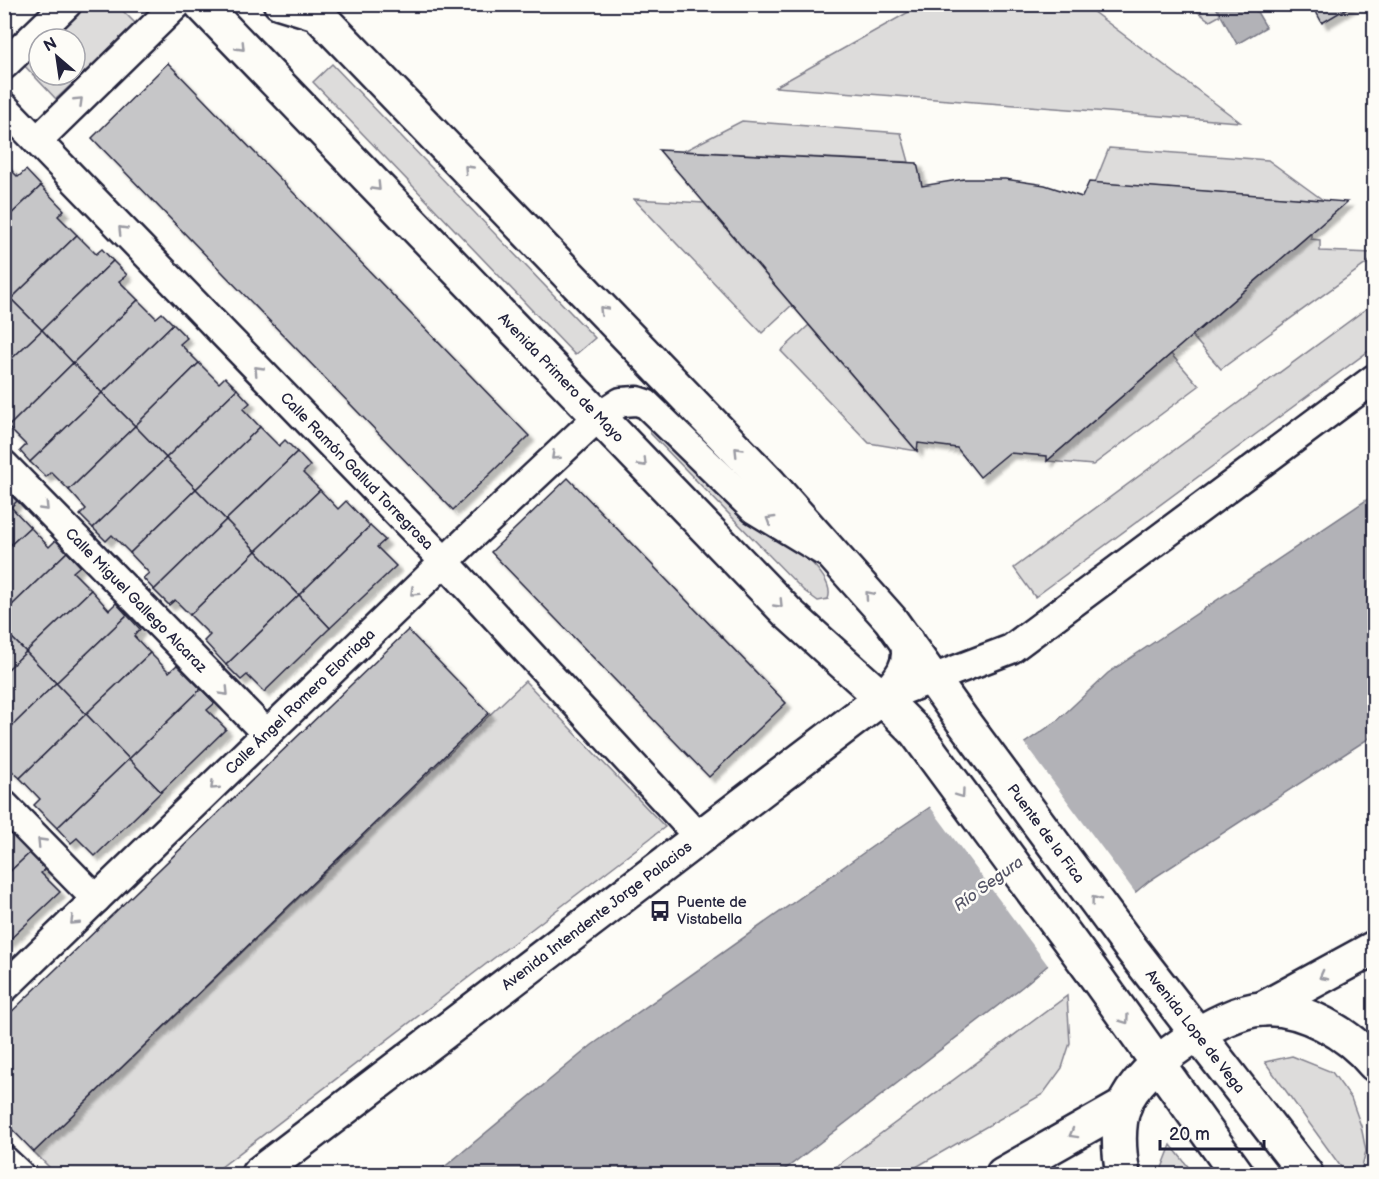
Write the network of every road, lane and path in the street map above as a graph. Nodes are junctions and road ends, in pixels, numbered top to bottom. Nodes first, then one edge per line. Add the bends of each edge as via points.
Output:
1 (67, 4) edge
2 (177, 4) edge
3 (201, 4) edge
4 (278, 4) edge
5 (314, 11) edge
6 (161, 14) edge
7 (4, 66) edge
8 (6, 112) edge
9 (37, 141) junction
10 (1374, 379) edge
11 (598, 417) junction
12 (4, 465) edge
13 (838, 560) junction
14 (445, 562) junction
15 (906, 640) junction
16 (933, 679) junction
17 (882, 698) junction
18 (267, 734) junction
19 (4, 806) edge
20 (698, 836) junction
21 (96, 899) junction
22 (1130, 947) joint
23 (1374, 948) edge
24 (4, 988) edge
25 (1262, 1009) junction
26 (1198, 1034) junction
27 (1374, 1064) edge
28 (1158, 1065) junction
29 (1125, 1105) junction
30 (4, 1160) edge
31 (19, 1174) edge
32 (258, 1174) edge
33 (1003, 1174) edge
34 (1123, 1174) edge
35 (1237, 1174) edge
36 (1306, 1174) edge

1 - 7 street
2 - 6 street
3 -> 11 main road, Avenida Primero de Mayo
4 - 5 street
13 -> 5 main road via 706,417
9 -> 6 street
8 - 9 street, Calle Ramón Gallud Torregrosa
14 -> 9 street, Calle Ramón Gallud Torregrosa
10 - 16 street via 1011,649
13 -> 11 street, Calle Ángel Romero Elorriaga via 754,509 645,404 637,400 621,402
11 -> 14 street, Calle Ángel Romero Elorriaga
11 -> 17 main road, Avenida Primero de Mayo via 802,627
12 -> 18 street, Calle Miguel Gallego Alcaraz
15 -> 13 main road
14 -> 18 street, Calle Ángel Romero Elorriaga
14 - 20 street, Calle Ramón Gallud Torregrosa
15 - 16 main road
15 - 17 main road, Avenida Intendente Jorge Palacios via 906,668
16 - 17 street
22 -> 16 main road, Puente de la Fica
17 - 20 main road, Avenida Intendente Jorge Palacios
17 -> 28 main road, Avenida Primero de Mayo via 926,746
18 -> 21 street, Calle Ángel Romero Elorriaga
21 -> 19 street
20 - 32 main road, Avenida Intendente Jorge Palacios
21 -> 24 street, Calle Ángel Romero Elorriaga
22 - 26 main road, Avenida Lope de Vega
23 -> 25 main road
25 - 26 main road via 1235,1015
25 - 27 main road via 1301,1015 1322,1024 1344,1037
26 - 28 main road
26 - 36 main road, Avenida Lope de Vega
28 - 29 main road
28 - 35 main road
29 -> 33 main road
29 - 34 main road via 1119,1141
30 - 31 street

